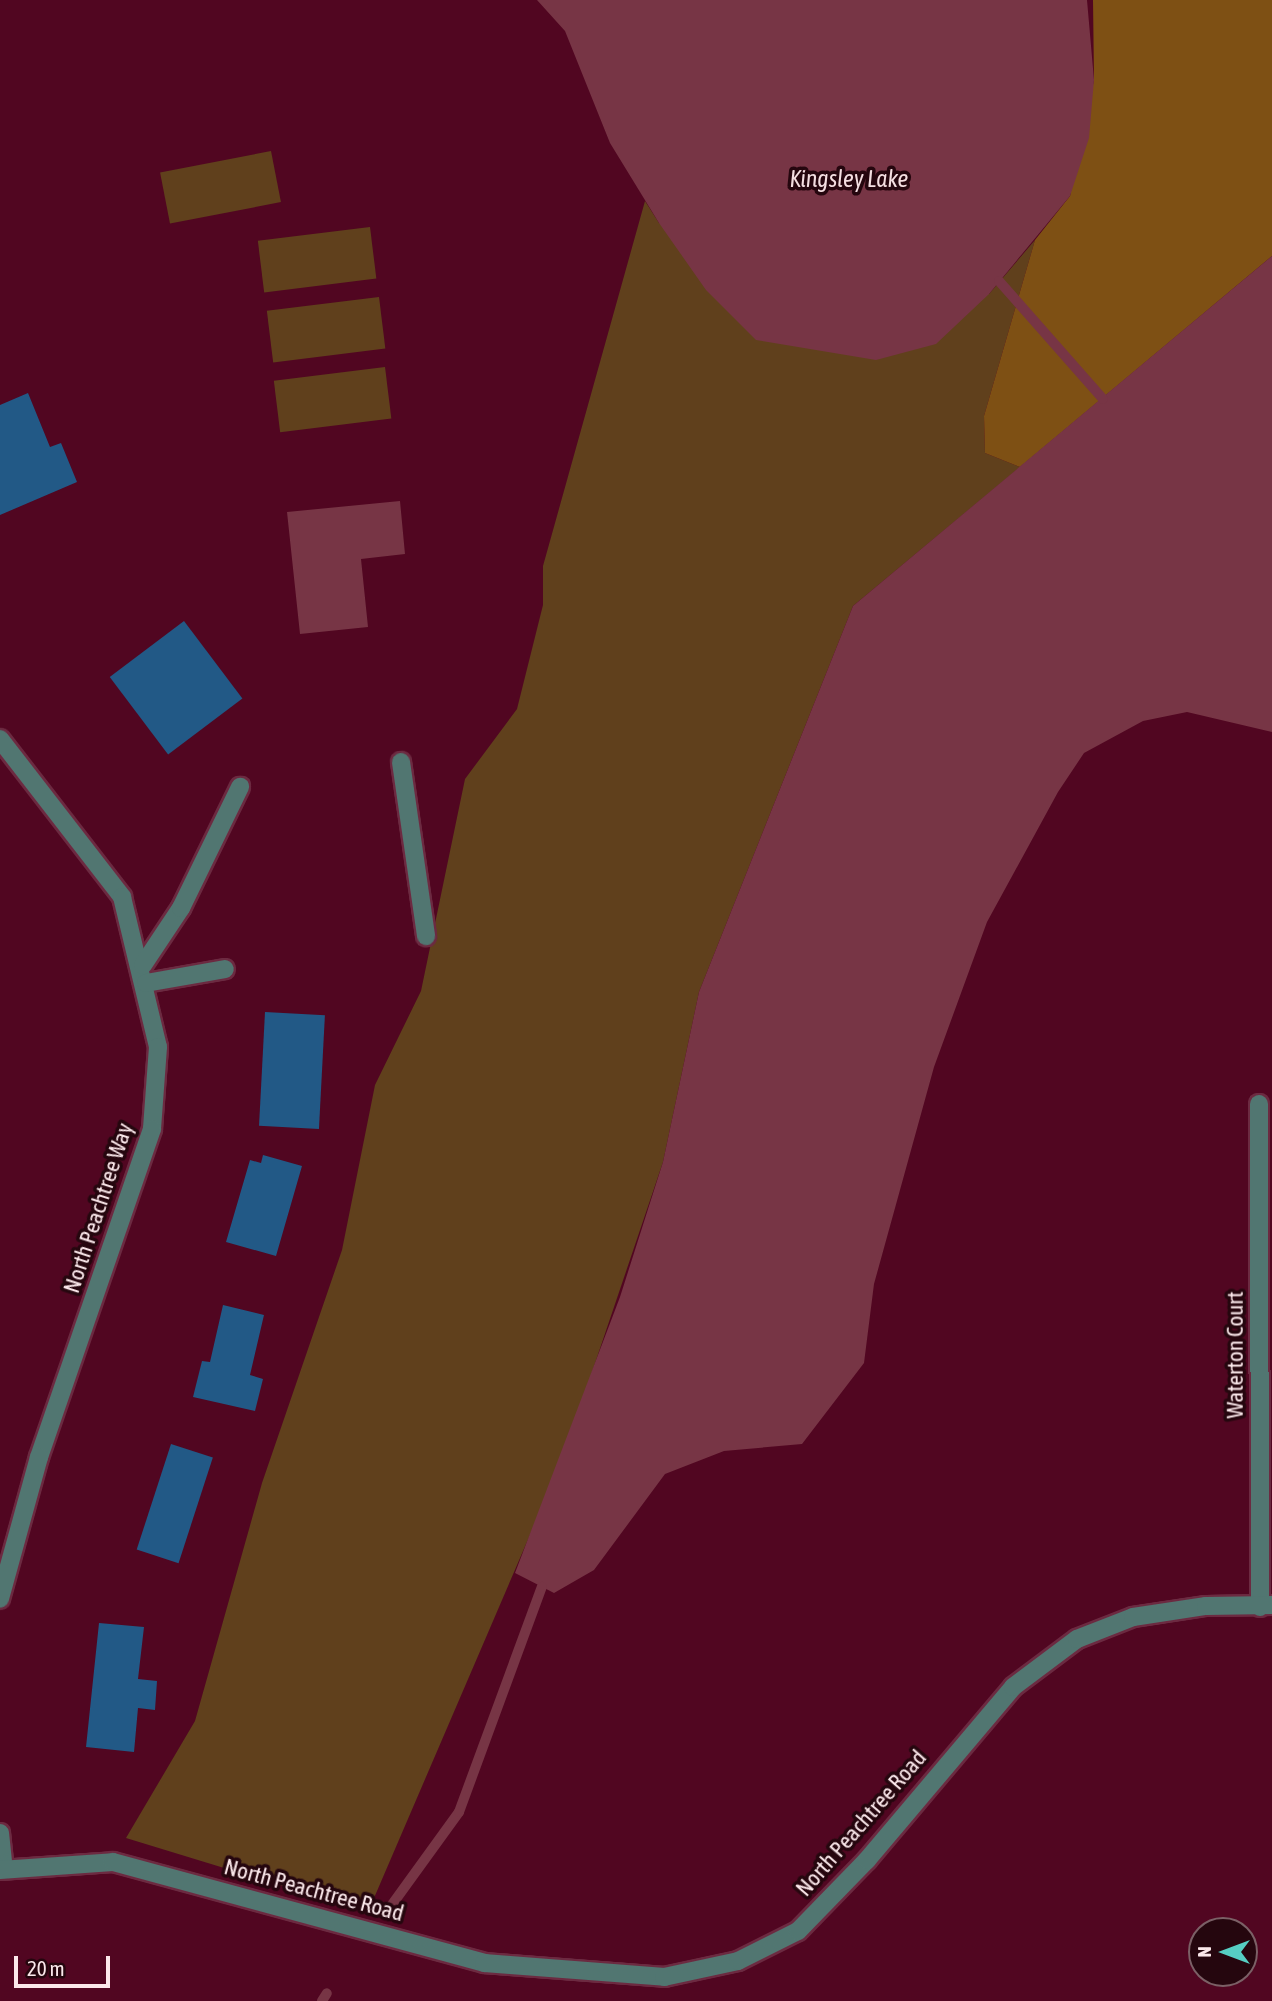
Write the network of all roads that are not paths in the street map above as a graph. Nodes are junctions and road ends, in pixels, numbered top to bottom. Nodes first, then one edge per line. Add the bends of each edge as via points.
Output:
1 (0, 739) edge
2 (401, 762) dead end
3 (240, 788) dead end
4 (426, 936) dead end
5 (225, 969) dead end
6 (144, 974) junction
7 (1259, 1104) dead end
8 (0, 1599) edge
9 (1266, 1606) edge
10 (0, 1833) edge
11 (2, 1870) edge

1 - 6 street, North Peachtree Way via 122,897
2 - 4 street
3 - 6 street
5 - 6 street
6 - 8 street, North Peachtree Way via 158,1047 152,1129 39,1457
7 - 9 street, Waterton Court
9 - 11 street, North Peachtree Road via 1206,1606 1133,1617 1077,1639 1013,1687 867,1860 798,1931 738,1961 664,1977 484,1963 113,1862
10 - 11 street

